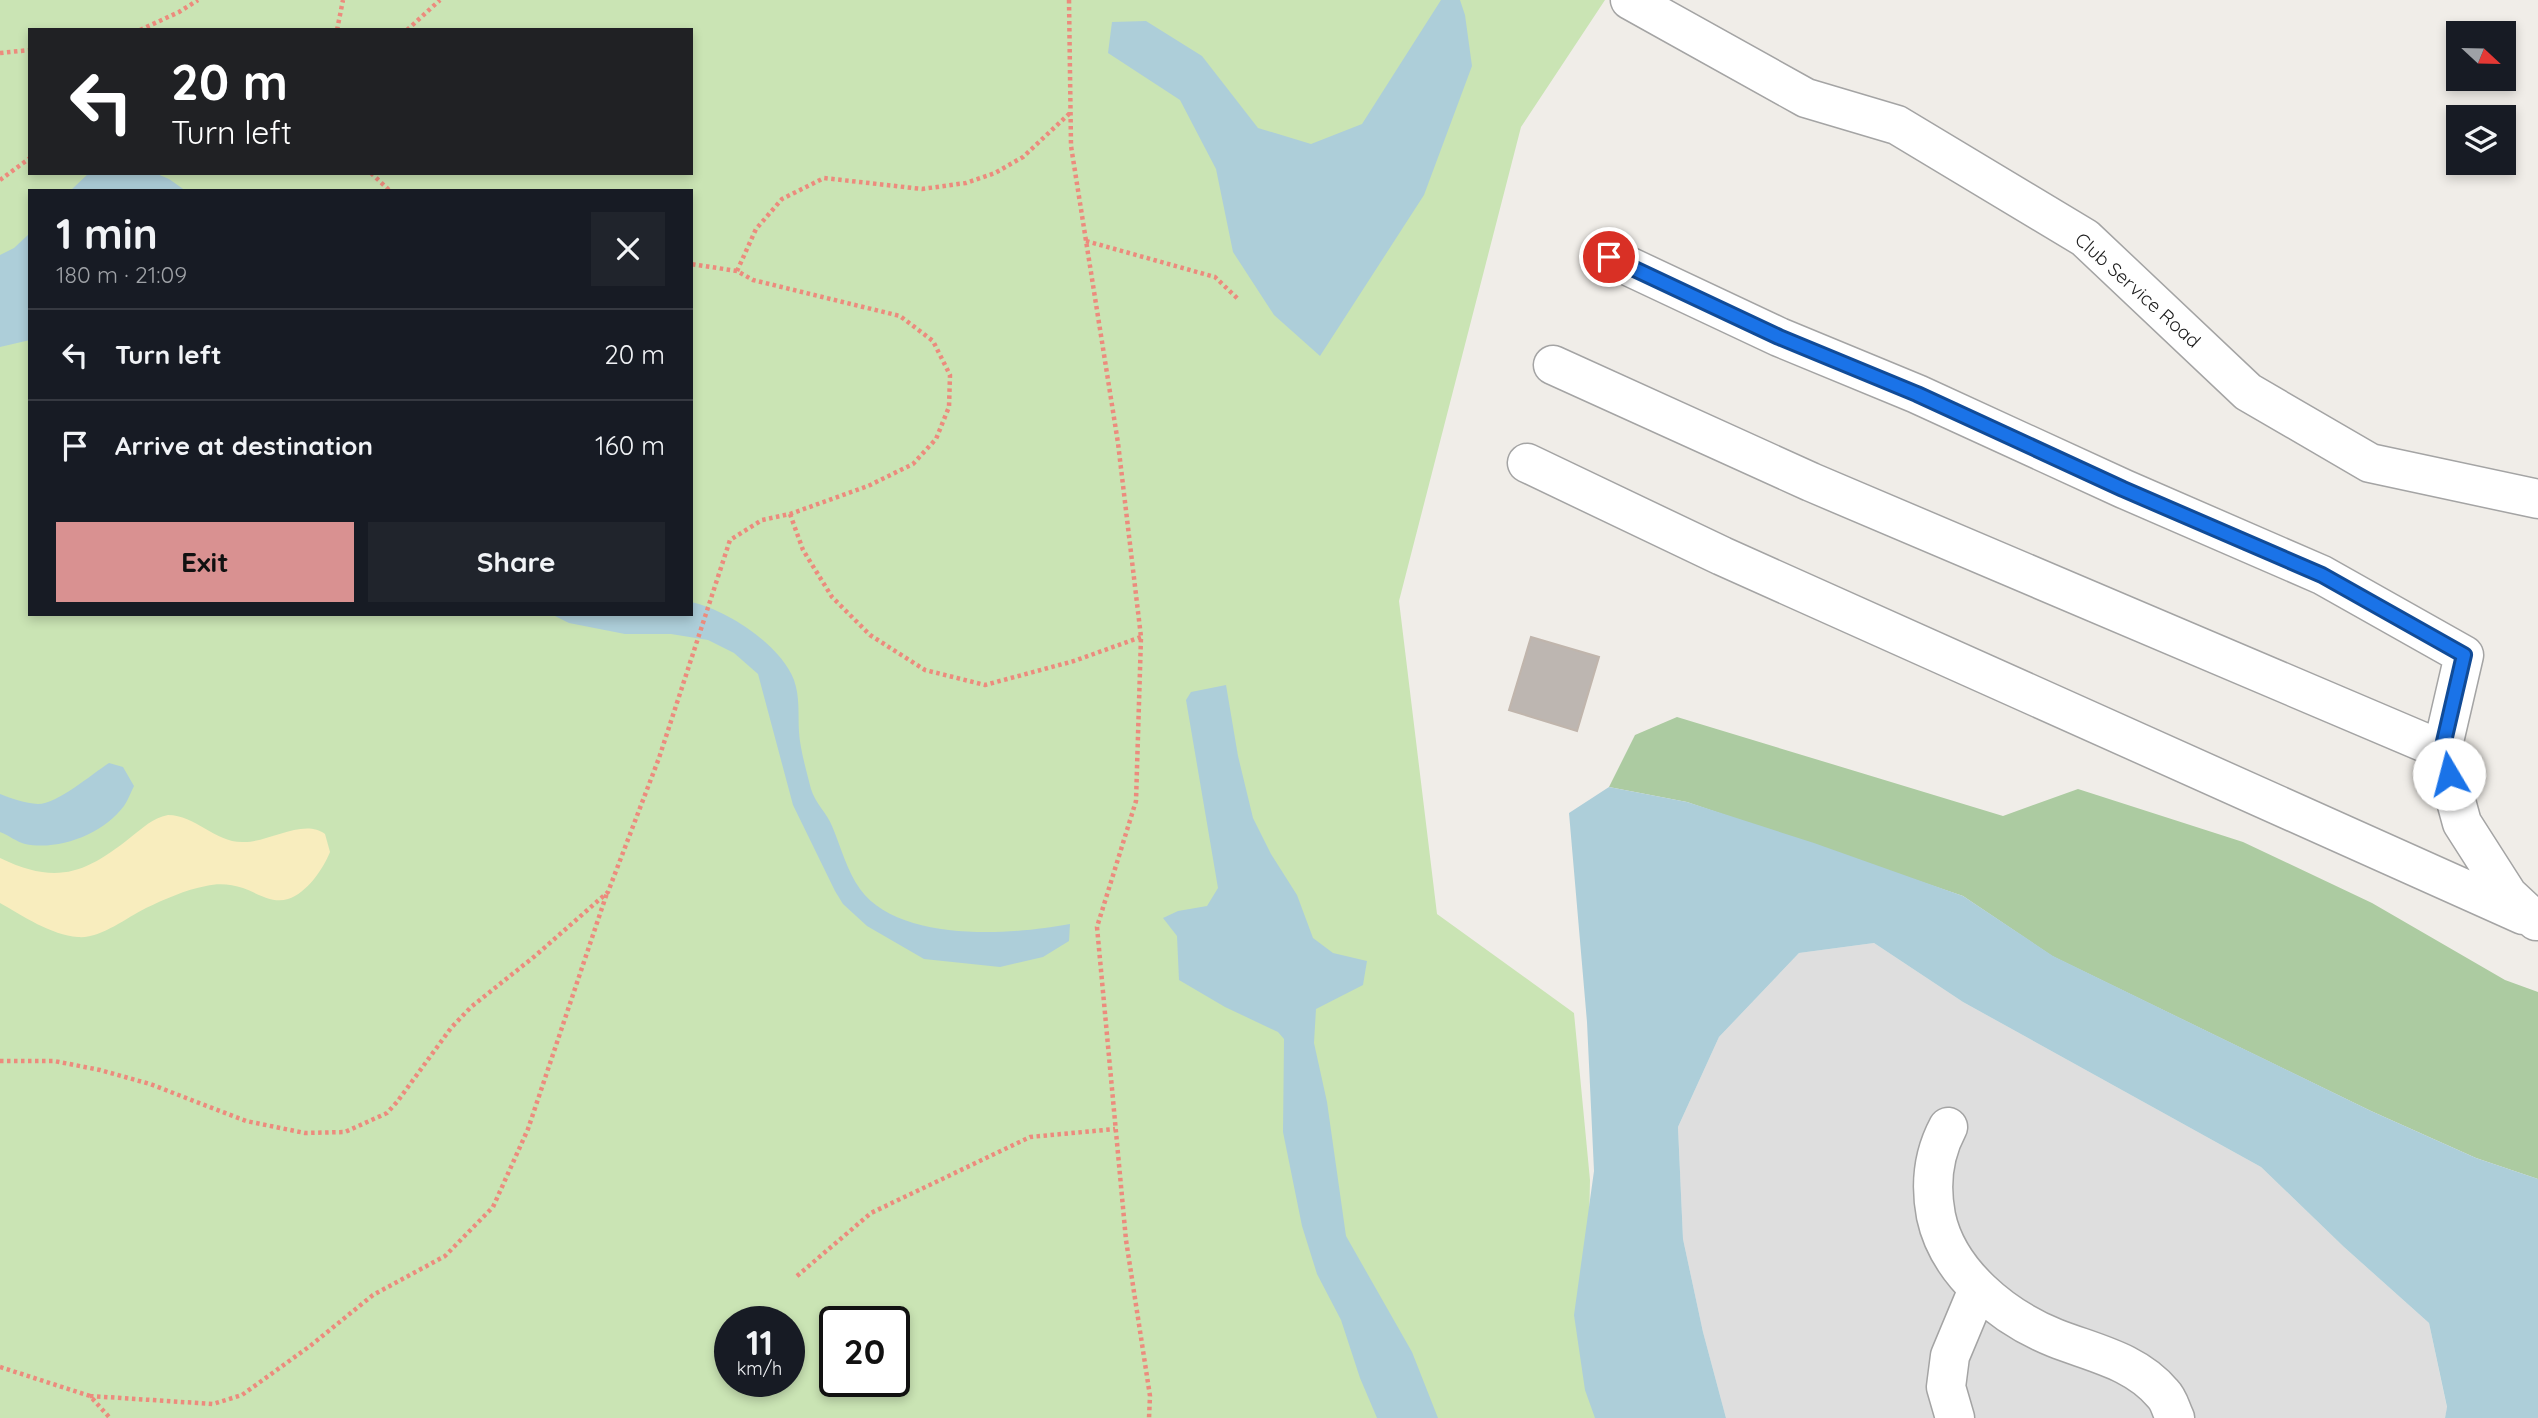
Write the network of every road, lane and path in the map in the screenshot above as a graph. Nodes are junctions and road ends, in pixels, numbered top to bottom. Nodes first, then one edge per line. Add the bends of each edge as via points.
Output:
1 (198, 0) edge
2 (343, 0) edge
3 (439, 0) edge
4 (1069, 0) edge
5 (1630, 0) edge
6 (144, 28) edge
7 (337, 28) edge
8 (409, 28) edge
9 (28, 50) edge
10 (0, 53) edge
11 (1071, 113) junction
12 (28, 159) edge
13 (373, 175) edge
14 (0, 180) edge
15 (388, 189) edge
16 (1086, 241) junction
17 (1609, 257) dead end
18 (693, 264) edge
19 (737, 271) junction
20 (1239, 300) dead end
21 (1553, 365) dead end
22 (1527, 463) dead end
23 (2538, 499) edge
24 (790, 514) junction
25 (1140, 637) junction
26 (2442, 750) junction
27 (608, 892) junction
28 (2537, 921) edge
29 (0, 1061) edge
30 (1948, 1127) dead end
31 (1115, 1129) junction
32 (797, 1276) dead end
33 (1978, 1289) junction
34 (0, 1367) edge
35 (90, 1396) junction
36 (110, 1418) edge
37 (1149, 1418) edge
38 (1955, 1418) edge
39 (2175, 1418) edge

1 - 6 path
2 - 7 path
3 - 8 path
4 - 11 path
5 - 23 street, Club Service Road via 1806,98 1896,125 2085,238 2248,392 2370,463
9 - 10 path
11 - 16 path via 1071,146
11 - 19 path via 1023,157 967,183 922,189 824,178 782,199 756,229
12 - 14 path
13 - 15 path
16 - 20 path via 1215,277
16 - 25 path via 1118,443
17 - 26 street via 1779,337 2322,575 2464,655
18 - 19 path
19 - 24 path via 753,280 900,316 933,341 950,375 949,407 936,439 914,464
21 - 26 street via 1811,482
22 - 28 street
24 - 25 path via 803,550 832,597 870,635 925,670 985,685
24 - 27 path via 762,520 730,540 659,758
25 - 31 path via 1136,801 1097,927
26 - 28 street via 2462,823 2508,895
27 - 29 path via 471,1007 387,1113 345,1132 305,1133 246,1121 150,1084 54,1061
27 - 35 path via 528,1129 493,1207 445,1256 373,1295 242,1395 213,1404
30 - 33 street via 1934,1165 1938,1223 1949,1250
31 - 32 path via 1030,1137 871,1213
31 - 37 path via 1126,1240 1150,1396
33 - 38 street via 1951,1356 1946,1387
33 - 39 street via 2053,1337 2112,1357 2141,1373 2165,1395
34 - 35 path
35 - 36 path

